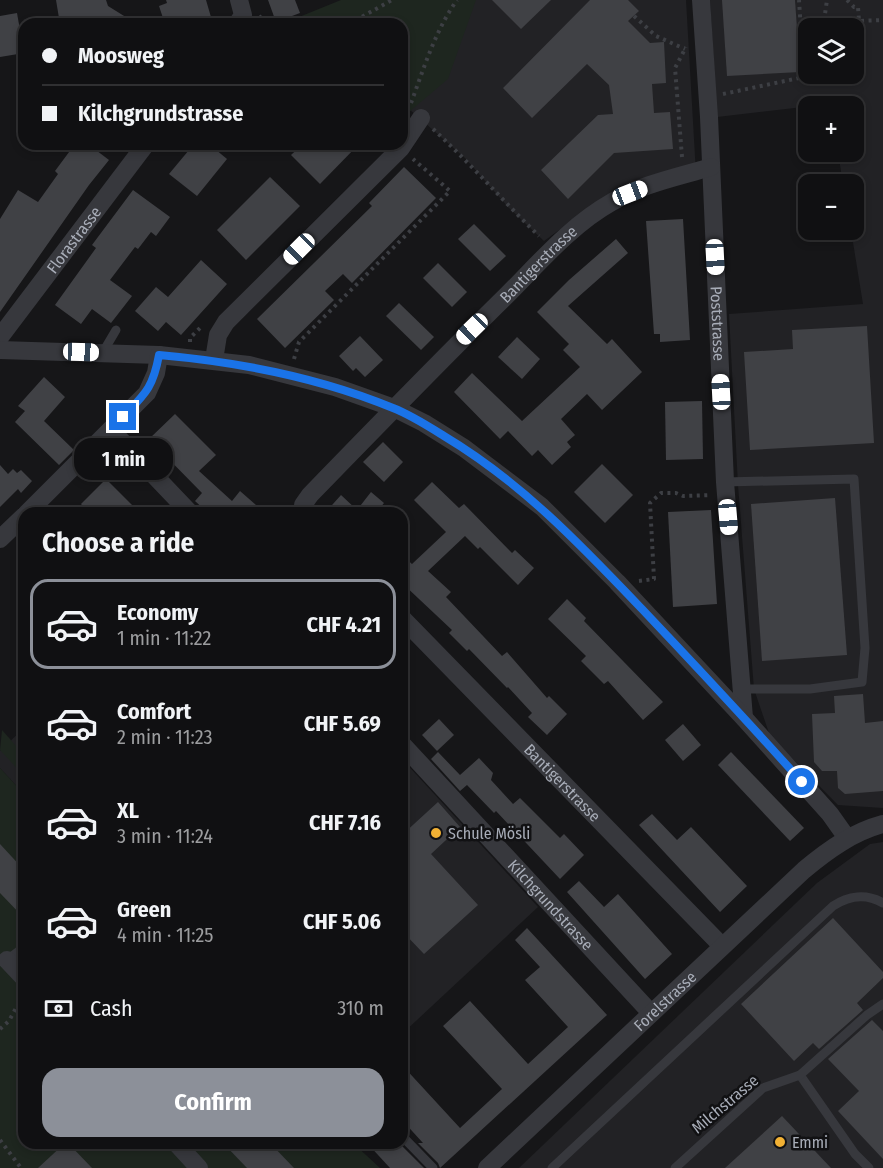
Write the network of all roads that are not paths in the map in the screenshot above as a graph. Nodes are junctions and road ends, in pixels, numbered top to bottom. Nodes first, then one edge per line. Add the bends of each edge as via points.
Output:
1 (239, 0) edge
2 (701, 0) edge
3 (241, 18) edge
4 (415, 113) road end
5 (408, 130) edge
6 (141, 150) edge
7 (399, 150) edge
8 (711, 167) junction
9 (116, 330) dead end
10 (0, 337) edge
11 (0, 350) edge
12 (103, 352) junction
13 (159, 355) junction
14 (214, 360) junction
15 (394, 408) junction
16 (111, 430) junction
17 (725, 488) junction
18 (32, 507) edge
19 (184, 507) edge
20 (303, 507) edge
21 (18, 521) edge
22 (0, 539) edge
23 (408, 624) edge
24 (742, 689) junction
25 (744, 718) junction
26 (408, 750) edge
27 (883, 824) edge
28 (847, 838) junction
29 (883, 903) edge
30 (722, 946) junction
31 (18, 952) edge
32 (7, 960) joint
33 (18, 972) edge
34 (883, 1004) edge
35 (651, 1013) junction
36 (800, 1075) junction
37 (408, 1142) edge
38 (183, 1149) edge
39 (200, 1168) edge
40 (433, 1168) edge
41 (488, 1168) edge
42 (552, 1168) edge
43 (675, 1168) edge
44 (868, 1168) edge

1 - 3 street
2 - 8 street, Poststrasse
4 - 5 street
6 - 10 street, Florastrasse
7 - 14 street via 226,322 218,335
8 - 15 street, Bantigerstrasse via 649,185 591,215
8 - 17 street, Poststrasse
9 - 12 lane
11 - 12 street
12 - 13 street
13 - 14 street
13 - 16 street via 147,393
14 - 15 street via 290,374
15 - 20 street, Bantigerstrasse
15 - 25 street via 464,448 542,507
16 - 18 street
16 - 19 street
17 - 24 street, Poststrasse
17 - 24 lane via 854,479 865,648 862,682 810,689
21 - 22 street
23 - 30 street, Bantigerstrasse
24 - 25 street, Poststrasse
25 - 28 street
26 - 35 street, Kilchgrundstrasse
27 - 28 street, Forelstrasse
28 - 30 street, Forelstrasse via 804,870
29 - 42 lane via 859,897 833,906
30 - 35 street, Forelstrasse
31 - 32 lane
32 - 33 street
34 - 36 lane, Milchstrasse
35 - 41 street, Forelstrasse
36 - 43 lane, Milchstrasse via 763,1088
36 - 44 lane
37 - 40 lane
38 - 39 street

